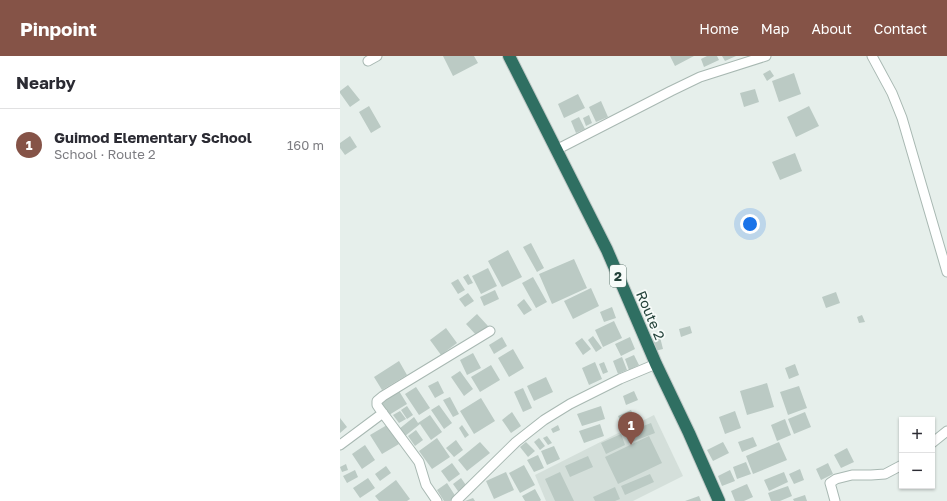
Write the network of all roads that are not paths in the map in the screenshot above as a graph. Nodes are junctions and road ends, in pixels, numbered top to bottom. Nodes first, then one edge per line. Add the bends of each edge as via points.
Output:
1 (377, 56) edge
2 (509, 56) edge
3 (766, 56) edge
4 (872, 56) edge
5 (368, 61) dead end
6 (556, 150) junction
7 (947, 272) edge
8 (490, 331) dead end
9 (656, 364) junction
10 (383, 414) junction
11 (947, 431) edge
12 (935, 441) edge
13 (340, 445) edge
14 (899, 467) edge
15 (437, 501) edge
16 (456, 501) edge
17 (719, 501) edge
18 (835, 501) edge

1 - 5 street
2 - 6 highway, Route 2 / 2
3 - 6 street via 700,77
4 - 7 street via 902,118
6 - 9 highway, Route 2 / 2 via 607,250
8 - 10 street via 383,396 377,401 377,405
9 - 16 street via 620,378 544,420 516,442
9 - 17 highway, Route 2 / 2
10 - 13 street
10 - 15 street via 419,462 426,485
11 - 12 street
14 - 18 street via 885,474 852,475 836,479 830,483

